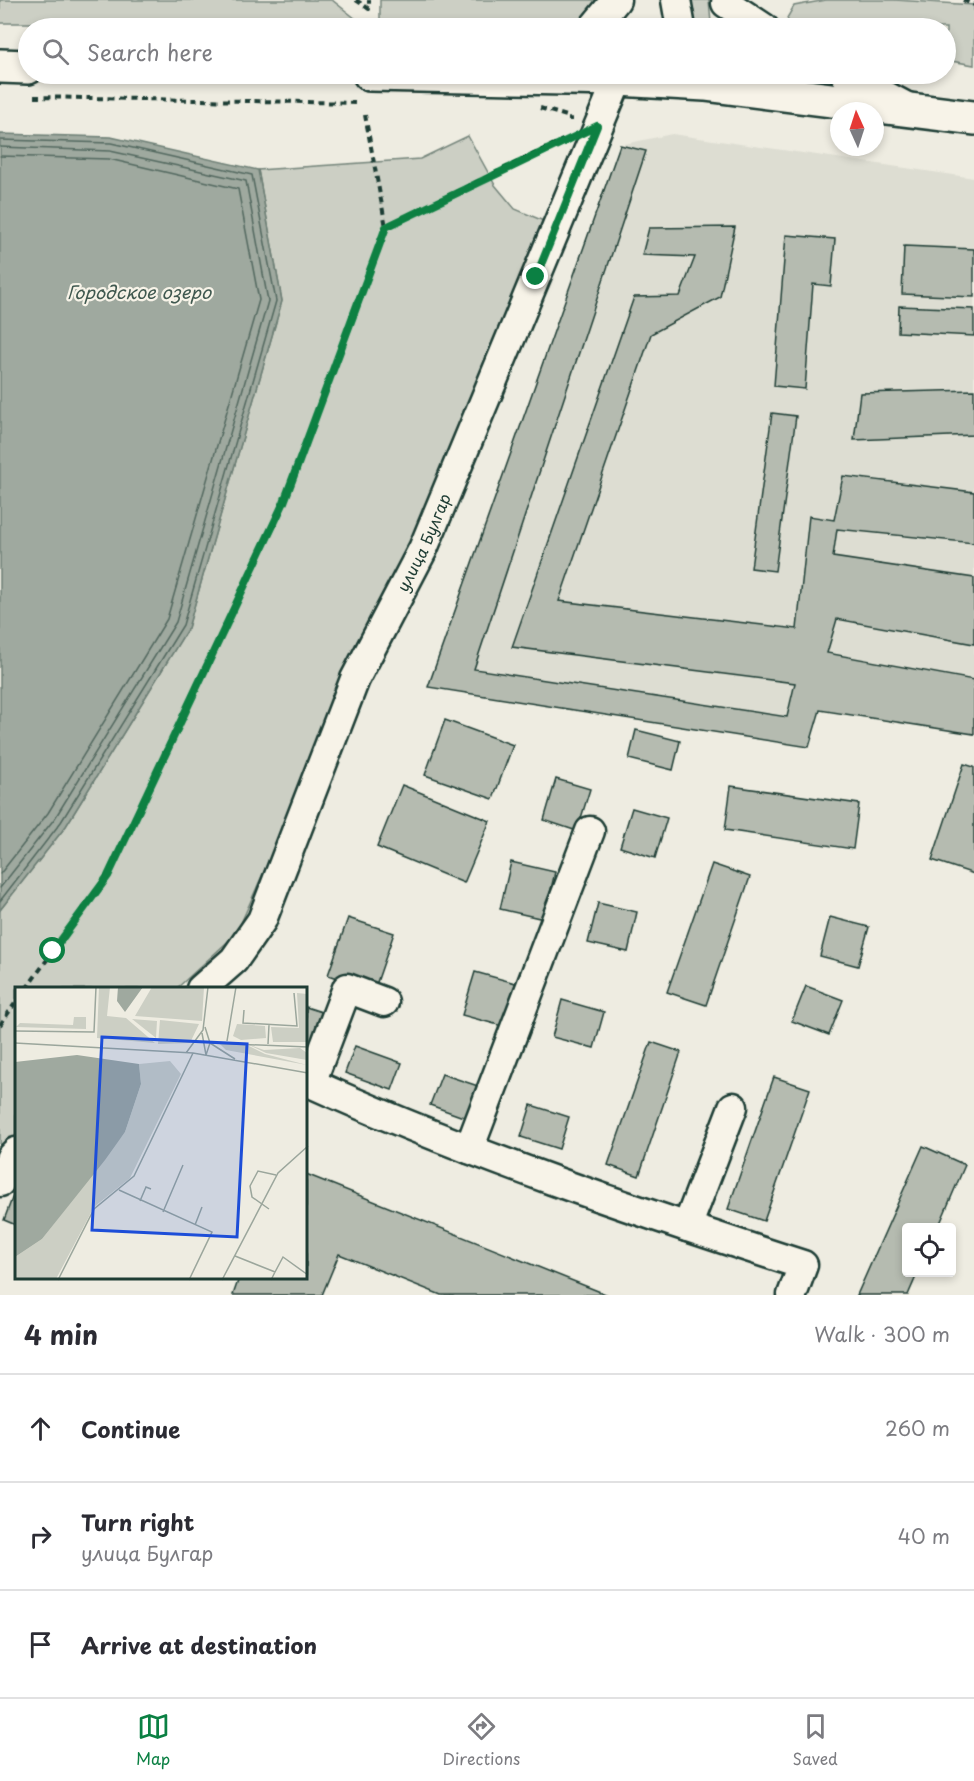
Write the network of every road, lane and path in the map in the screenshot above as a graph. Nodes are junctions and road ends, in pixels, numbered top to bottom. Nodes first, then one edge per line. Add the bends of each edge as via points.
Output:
1 (356, 0) edge
2 (369, 0) edge
3 (616, 0) edge
4 (676, 0) edge
5 (963, 0) edge
6 (974, 5) edge
7 (730, 8) edge
8 (601, 18) edge
9 (679, 18) edge
10 (747, 18) edge
11 (0, 66) edge
12 (18, 77) edge
13 (141, 84) edge
14 (437, 84) edge
15 (616, 84) edge
16 (748, 84) edge
17 (864, 84) edge
18 (370, 88) edge
19 (535, 106) dead end
20 (914, 111) junction
21 (365, 115) dead end
22 (570, 117) dead end
23 (974, 118) edge
24 (597, 126) junction
25 (386, 227) junction
26 (590, 831) dead end
27 (27, 987) edge
28 (203, 987) edge
29 (384, 1002) dead end
30 (15, 1003) edge
31 (0, 1025) edge
32 (309, 1082) edge
33 (733, 1107) dead end
34 (469, 1149) junction
35 (15, 1153) edge
36 (0, 1182) edge
37 (687, 1227) junction
38 (792, 1295) edge

1 - 2 path via 369,9
3 - 8 street
4 - 9 street
5 - 6 path
7 - 10 street
11 - 12 main road
13 - 18 path
14 - 18 main road
15 - 24 street, улица Булгар
16 - 20 main road
17 - 20 street
19 - 22 path
20 - 23 main road
21 - 25 path
24 - 25 path
24 - 28 street, улица Булгар via 423,549 355,679 262,920 234,960
25 - 27 path via 284,502 108,876
26 - 34 street
29 - 32 street via 347,988
30 - 31 path
32 - 34 street
33 - 37 street
34 - 37 street
35 - 36 street
37 - 38 street via 803,1265

